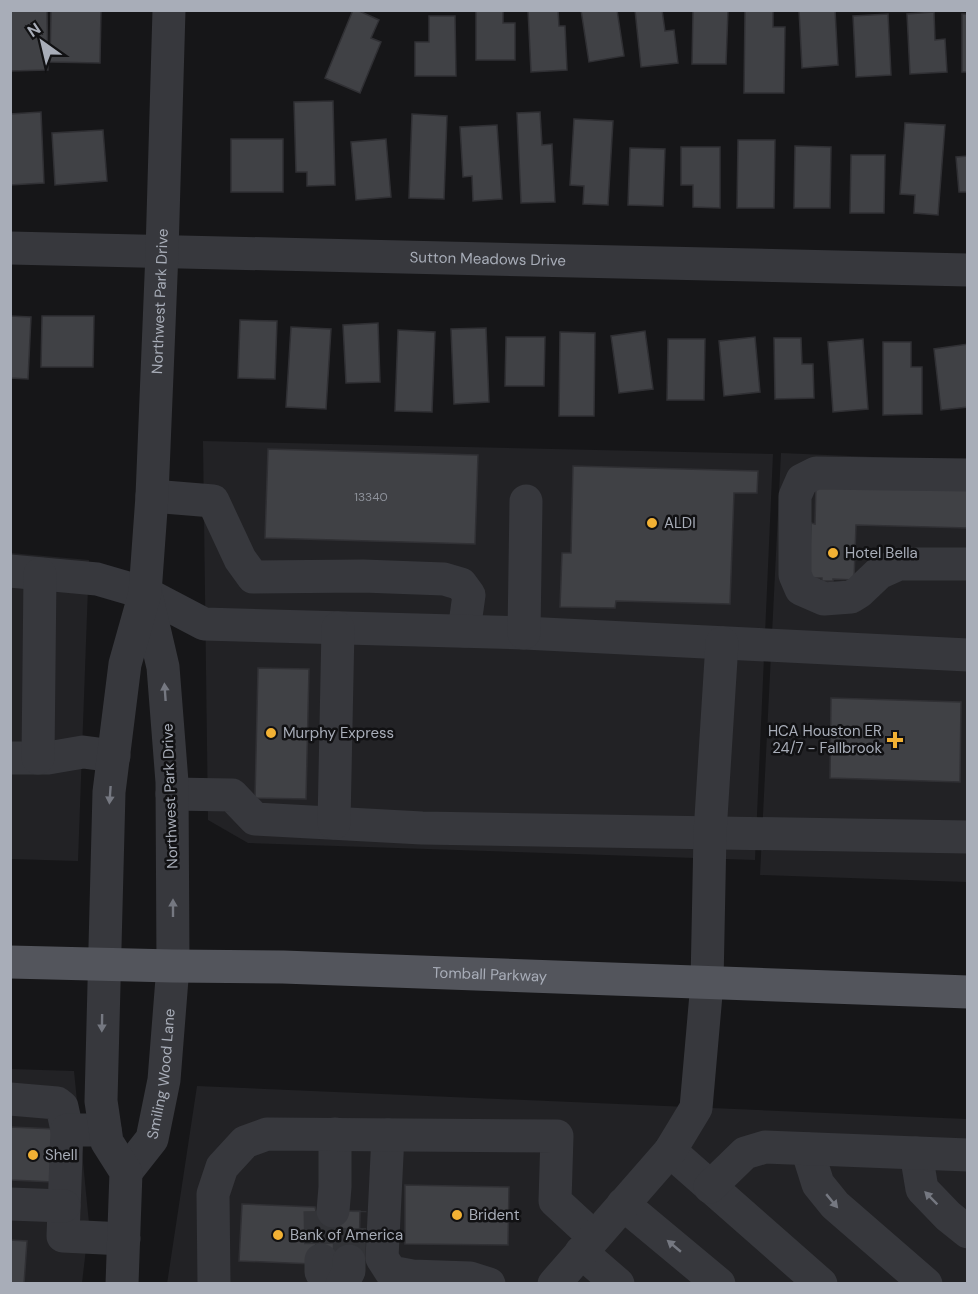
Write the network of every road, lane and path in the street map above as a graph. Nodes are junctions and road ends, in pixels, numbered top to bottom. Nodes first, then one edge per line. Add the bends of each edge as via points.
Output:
1 (169, 10) edge
2 (10, 248) edge
3 (162, 252) junction
4 (968, 270) edge
5 (968, 475) edge
6 (152, 496) junction
7 (526, 501) dead end
8 (968, 564) edge
9 (25, 573) edge
10 (253, 577) junction
11 (146, 593) junction
12 (251, 626) junction
13 (338, 628) junction
14 (464, 631) junction
15 (524, 633) junction
16 (722, 643) junction
17 (968, 655) edge
18 (114, 756) junction
19 (24, 758) edge
20 (172, 794) junction
21 (334, 823) junction
22 (710, 833) junction
23 (968, 837) edge
24 (10, 962) edge
25 (104, 964) junction
26 (173, 966) junction
27 (707, 983) junction
28 (968, 992) edge
29 (10, 1099) edge
30 (67, 1130) junction
31 (105, 1130) junction
32 (335, 1134) junction
33 (388, 1135) junction
34 (807, 1149) junction
35 (670, 1151) junction
36 (916, 1153) junction
37 (968, 1155) edge
38 (126, 1172) junction
39 (710, 1187) junction
40 (10, 1204) edge
41 (623, 1204) junction
42 (335, 1205) tunnel mouth
43 (64, 1206) junction
44 (968, 1232) edge
45 (124, 1239) junction
46 (588, 1245) junction
47 (122, 1284) edge
48 (214, 1284) edge
49 (489, 1284) edge
50 (554, 1284) edge
51 (618, 1284) edge
52 (719, 1284) edge
53 (821, 1284) edge
54 (926, 1284) edge

1 - 3 street, Northwest Park Drive
2 - 3 street, Sutton Meadows Drive
3 - 4 street, Sutton Meadows Drive
3 - 6 street, Northwest Park Drive
5 - 8 street via 816,473 802,480 795,496 795,574 801,589 824,599 851,597 879,573 899,564
6 - 10 street via 213,501 240,560
6 - 11 street, Northwest Park Drive
7 - 15 street
9 - 11 street via 97,579
9 - 19 street
10 - 12 street
10 - 14 street via 444,579 462,584 469,595
11 - 12 street via 204,624
11 - 18 street, Northwest Park Drive via 125,664
20 -> 11 street, Northwest Park Drive via 163,667
12 - 13 street
13 - 14 street
13 - 21 street
14 - 15 street
15 - 16 street
16 - 17 street
16 - 22 street
18 - 19 street via 83,752
18 -> 25 street, Northwest Park Drive
20 - 21 street via 232,795 255,819
26 -> 20 street, Northwest Park Drive
21 - 22 street
22 - 23 street
22 - 27 street
24 - 25 main road, Tomball Parkway
25 - 26 main road, Tomball Parkway
25 -> 31 street via 101,1101
26 - 27 main road, Tomball Parkway
26 - 38 street, Smiling Wood Lane via 164,1080 152,1139
27 - 28 main road, Tomball Parkway
27 - 35 street via 696,1108
29 - 30 street via 57,1103 62,1107
30 - 31 street
30 - 43 street
31 - 38 street via 107,1142
32 - 33 street
32 - 42 street
32 - 48 street via 267,1134 245,1142 222,1167 213,1194
33 - 46 street via 557,1136 555,1201
33 - 49 street via 382,1258 392,1272 470,1278
34 - 36 street
34 - 39 street via 765,1148 745,1153
34 -> 54 street via 818,1184 835,1205
35 - 39 street
35 - 41 street
36 - 37 street
44 -> 36 street via 922,1189
38 - 45 street
39 - 53 street
40 - 43 street
41 - 46 street
52 -> 41 street
43 - 45 street via 63,1236
45 - 47 street
46 - 50 street
46 - 51 street

